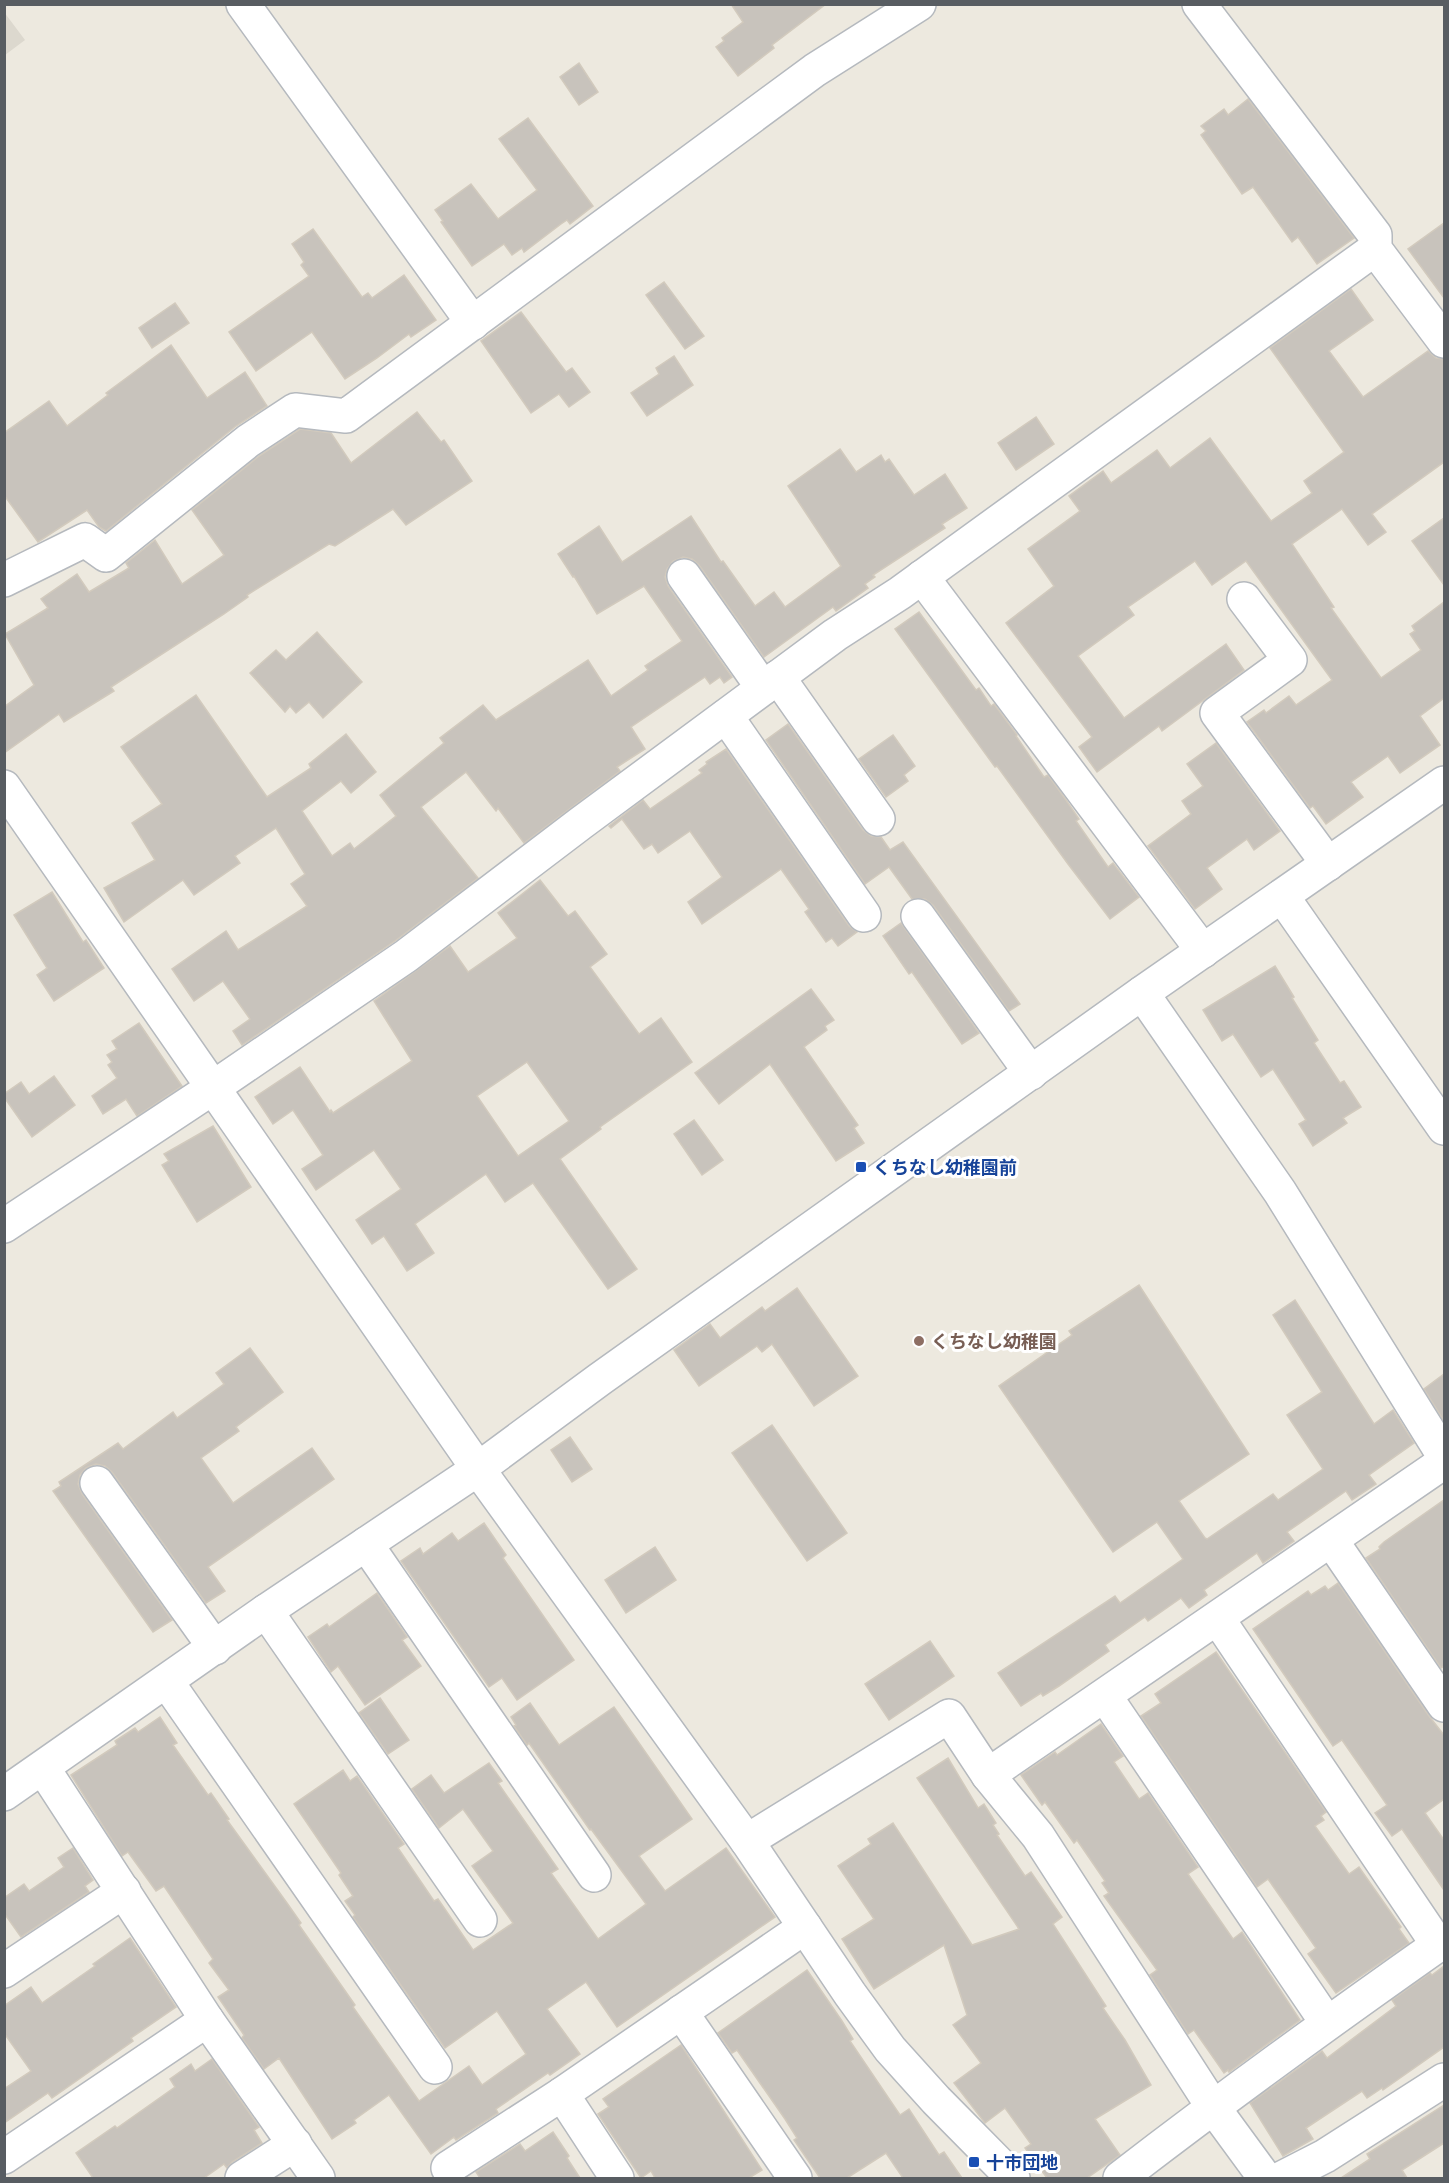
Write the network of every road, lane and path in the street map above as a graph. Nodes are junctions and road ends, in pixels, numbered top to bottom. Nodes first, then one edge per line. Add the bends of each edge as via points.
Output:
1 (243, 4) edge
2 (919, 4) edge
3 (1199, 4) edge
4 (1375, 249) junction
5 (473, 323) junction
6 (1444, 341) edge
7 (684, 576) dead end
8 (922, 577) junction
9 (4, 580) edge
10 (1244, 599) dead end
11 (771, 683) junction
12 (726, 716) junction
13 (1444, 783) edge
14 (4, 787) edge
15 (878, 819) dead end
16 (1328, 864) junction
17 (1282, 896) junction
18 (864, 915) dead end
19 (918, 916) dead end
20 (1203, 951) junction
21 (1142, 993) junction
22 (1031, 1073) junction
23 (214, 1087) junction
24 (1444, 1128) edge
25 (4, 1226) edge
26 (1444, 1456) edge
27 (1444, 1462) edge
28 (478, 1469) junction
29 (97, 1483) dead end
30 (1331, 1540) junction
31 (366, 1544) junction
32 (266, 1611) junction
33 (1218, 1619) junction
34 (214, 1648) junction
35 (167, 1682) junction
36 (1105, 1696) junction
37 (1444, 1706) edge
38 (43, 1768) junction
39 (988, 1775) junction
40 (4, 1794) edge
41 (747, 1841) junction
42 (594, 1875) dead end
43 (124, 1891) junction
44 (480, 1920) dead end
45 (806, 1927) junction
46 (1441, 1943) edge
47 (4, 1971) edge
48 (681, 2012) junction
49 (207, 2020) junction
50 (1327, 2023) junction
51 (435, 2067) dead end
52 (1444, 2080) edge
53 (562, 2094) junction
54 (1213, 2107) junction
55 (295, 2144) junction
56 (4, 2157) edge
57 (448, 2168) dead end
58 (242, 2178) edge
59 (318, 2178) edge
60 (617, 2178) edge
61 (795, 2178) edge
62 (1013, 2178) edge
63 (1120, 2178) edge
64 (1265, 2178) edge
65 (1282, 2178) edge

1 - 5 street
2 - 5 street via 815,70
3 - 4 street via 1375,235
4 - 6 street
4 - 8 street
5 - 9 street via 346,416 295,410 248,441 106,555 85,540
7 - 11 street
8 - 11 street
8 - 20 street
10 - 16 street via 1290,660 1217,713
11 - 12 street
11 - 15 street
12 - 18 street
12 - 23 street via 406,956
13 - 16 street
14 - 23 street
16 - 17 street
17 - 20 street
17 - 24 street
19 - 22 street
20 - 21 street
21 - 22 street
21 - 26 street via 1280,1192
22 - 28 street
23 - 25 street
23 - 28 street
27 - 30 street
28 - 31 street
28 - 41 street
29 - 34 street
30 - 33 street
30 - 37 street
31 - 32 street
31 - 42 street
32 - 34 street
32 - 44 street
33 - 36 street
33 - 46 street
34 - 35 street
35 - 38 street
35 - 51 street
36 - 39 street
36 - 50 street
38 - 40 street
38 - 43 street
39 - 41 street via 949,1716
39 - 54 street via 1038,1836
41 - 45 street
43 - 47 street
43 - 49 street
45 - 48 street
45 - 62 street via 890,2049
46 - 50 street
48 - 53 street
48 - 61 street
49 - 55 street
49 - 56 street
50 - 54 street
52 - 65 street via 1325,2156
53 - 57 street
53 - 60 street
54 - 63 street
54 - 64 street
55 - 58 street
55 - 59 street

